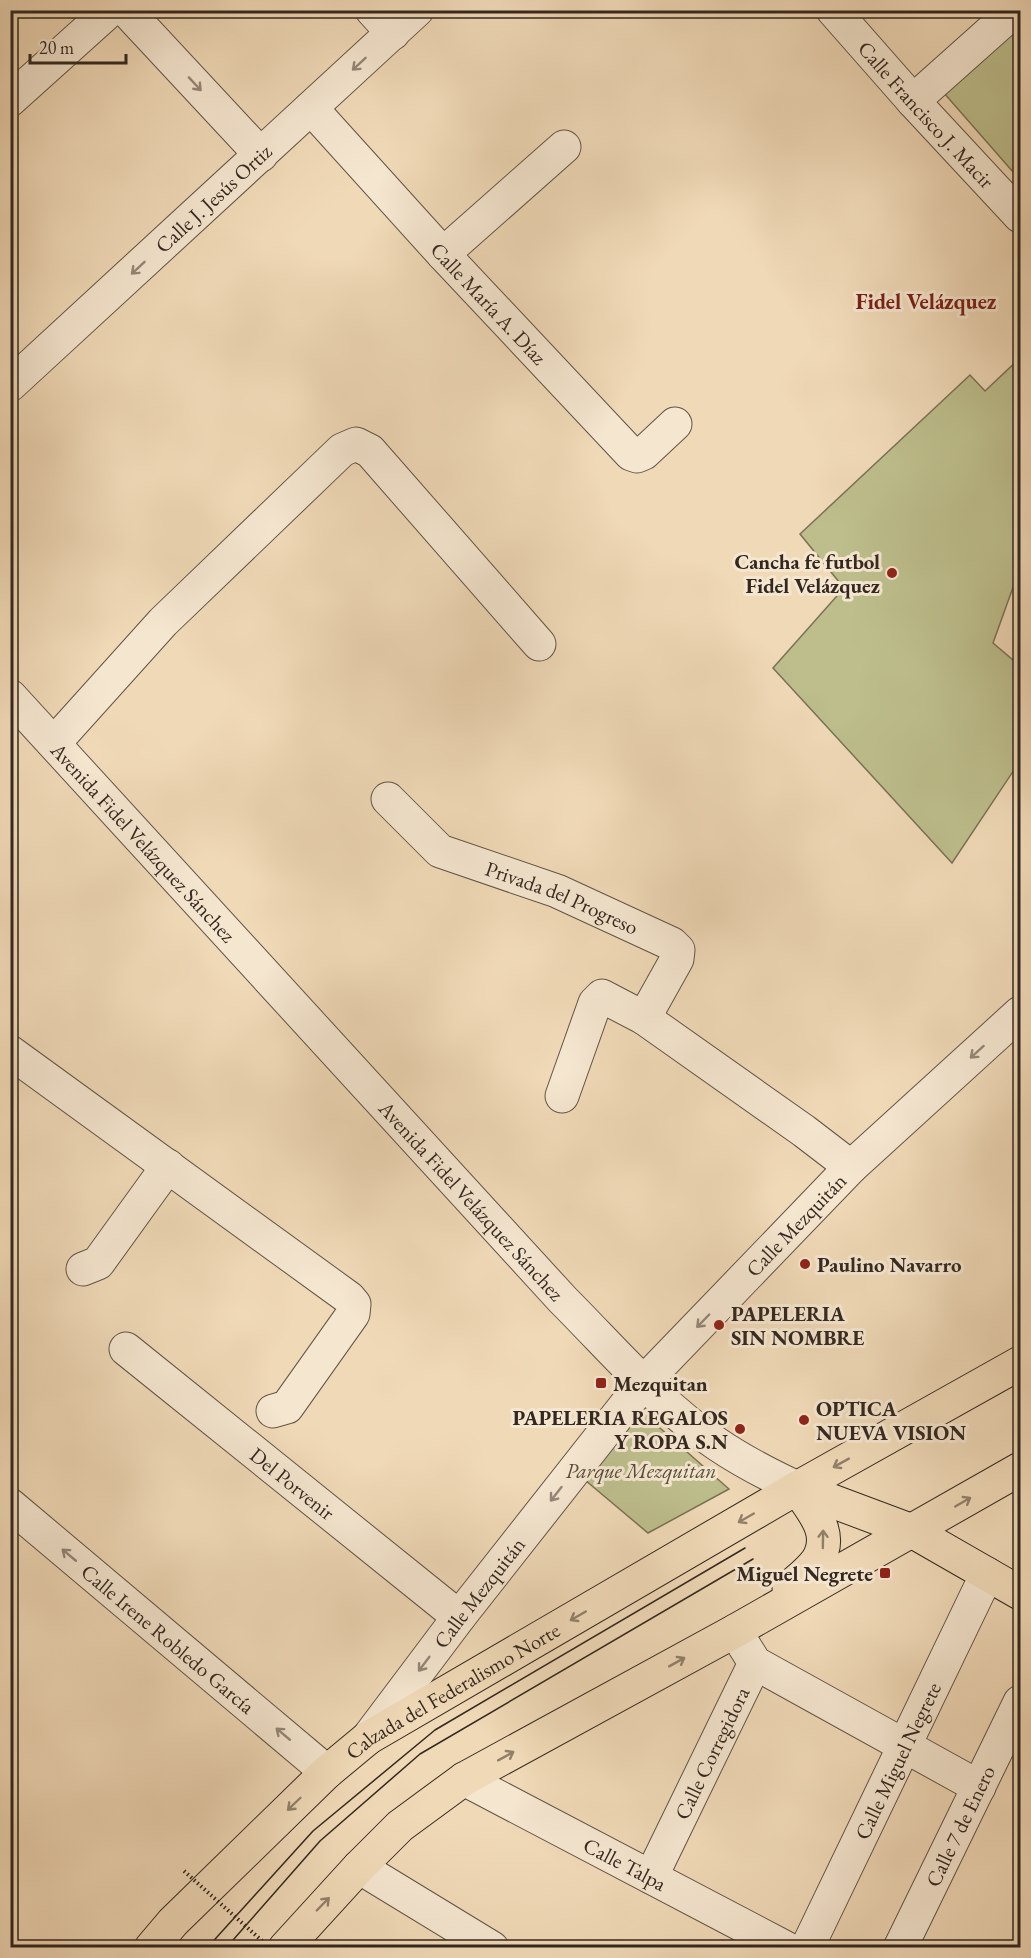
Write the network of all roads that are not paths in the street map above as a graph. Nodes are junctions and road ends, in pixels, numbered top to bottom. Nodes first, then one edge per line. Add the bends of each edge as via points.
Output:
1 (110, 10) edge
2 (126, 10) edge
3 (417, 10) edge
4 (833, 10) edge
5 (1015, 10) edge
6 (382, 22) edge
7 (10, 100) edge
8 (913, 101) junction
9 (311, 108) junction
10 (564, 147) dead end
11 (261, 155) junction
12 (1020, 216) edge
13 (443, 254) junction
14 (10, 385) edge
15 (675, 424) dead end
16 (539, 644) dead end
17 (10, 696) edge
18 (55, 742) junction
19 (388, 800) dead end
20 (1020, 1013) edge
21 (644, 1018) junction
22 (10, 1052) edge
23 (562, 1096) dead end
24 (168, 1166) junction
25 (851, 1167) junction
26 (83, 1269) dead end
27 (126, 1349) dead end
28 (1020, 1363) edge
29 (644, 1382) junction
30 (273, 1411) dead end
31 (1020, 1468) edge
32 (797, 1488) junction
33 (10, 1505) edge
34 (912, 1531) junction
35 (987, 1574) junction
36 (1020, 1593) edge
37 (459, 1617) junction
38 (748, 1623) junction
39 (755, 1663) junction
40 (1020, 1702) edge
41 (368, 1738) junction
42 (905, 1746) junction
43 (327, 1772) junction
44 (464, 1779) junction
45 (979, 1787) junction
46 (359, 1867) junction
47 (651, 1877) junction
48 (476, 1944) edge
49 (151, 1947) edge
50 (285, 1947) edge
51 (786, 1947) edge
52 (807, 1947) edge
53 (900, 1947) edge

1 - 7 street
2 -> 11 street
3 - 6 street, Calle J. Jesús Ortiz
4 - 8 street, Calle Francisco J. Macir
5 - 8 street
6 -> 9 street, Calle J. Jesús Ortiz
8 - 12 street, Calle Francisco J. Macir
9 - 11 street, Calle J. Jesús Ortiz
9 - 13 street, Calle María A. Díaz
10 - 13 street
11 -> 14 street, Calle J. Jesús Ortiz
13 - 15 street, Calle María A. Díaz via 631,454 644,453
16 - 18 street via 370,451 356,444 342,450 163,622
17 - 18 street, Avenida Fidel Velázquez Sánchez
18 - 29 street, Avenida Fidel Velázquez Sánchez via 563,1300
19 - 21 street, Privada del Progreso via 440,851 557,891 672,944 678,950 677,959
20 -> 25 street, Calle Mezquitán
21 - 23 street via 602,996 595,1003
21 - 25 street
22 - 24 street
24 - 26 street via 98,1263
24 - 30 street via 354,1304 353,1314 287,1407
25 -> 29 street, Calle Mezquitán
27 - 37 street, Del Porvenir
28 -> 32 main road, Calzada del Federalismo Norte
29 - 32 street, Avenida Fidel Velázquez Sánchez via 715,1443
29 -> 37 street, Calle Mezquitán
34 -> 31 main road
32 - 34 main road, Avenida Fidel Velázquez Sánchez
38 -> 32 main road via 816,1563 822,1552 823,1528
32 -> 41 main road, Calzada del Federalismo Norte
43 -> 33 street, Calle Irene Robledo García
34 - 35 main road, Avenida Fidel Velázquez Sánchez
34 - 38 main road
35 - 36 main road, Avenida Fidel Velázquez Sánchez
35 - 42 street, Calle Miguel Negrete
37 -> 41 street, Calle Mezquitán
38 - 39 street, Calle Corregidora
44 -> 38 main road
39 - 42 street
39 - 47 street, Calle Corregidora
40 - 45 street, Calle 7 de Enero
41 - 43 main road, Calzada del Federalismo Norte
42 - 45 street
42 - 52 street, Calle Miguel Negrete
43 -> 49 main road, Calzada del Federalismo Norte
44 - 46 main road via 400,1826
44 - 47 street, Calle Talpa
45 - 53 street, Calle 7 de Enero
46 - 48 street
50 -> 46 main road
47 - 51 street, Calle Talpa

